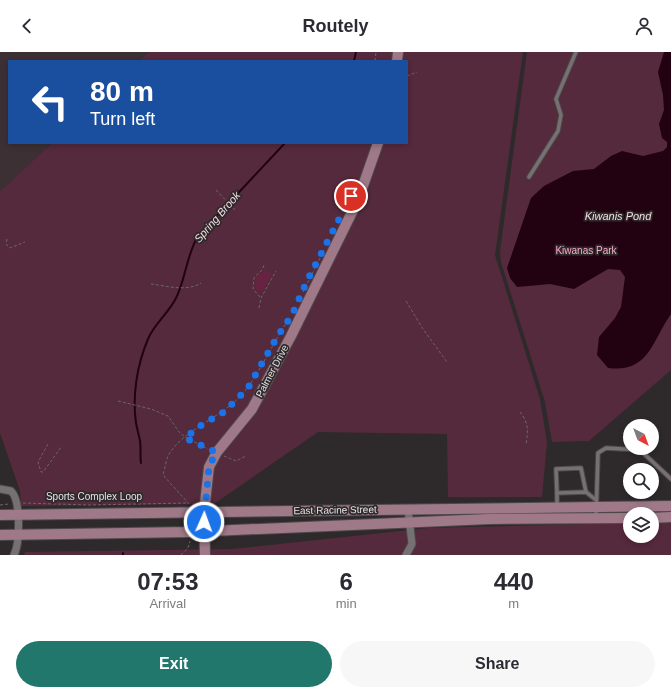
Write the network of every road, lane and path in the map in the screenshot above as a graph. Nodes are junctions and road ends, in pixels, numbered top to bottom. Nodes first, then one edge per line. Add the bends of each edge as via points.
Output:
1 (576, 52) edge
2 (417, 72) dead end
3 (408, 76) edge
4 (378, 144) edge
5 (529, 177) dead end
6 (216, 190) dead end
7 (235, 210) dead end
8 (7, 239) dead end
9 (25, 242) dead end
10 (326, 246) dead end
11 (264, 264) dead end
12 (276, 271) dead end
13 (201, 283) dead end
14 (151, 284) dead end
15 (302, 295) dead end
16 (261, 298) junction
17 (406, 300) dead end
18 (258, 308) dead end
19 (292, 315) dead end
20 (447, 362) dead end
21 (118, 401) dead end
22 (520, 412) dead end
23 (185, 438) junction
24 (48, 444) dead end
25 (526, 444) dead end
26 (62, 446) dead end
27 (216, 452) junction
28 (246, 456) dead end
29 (671, 479) edge
30 (0, 489) edge
31 (586, 492) junction
32 (557, 493) junction
33 (17, 503) junction
34 (595, 503) junction
35 (0, 505) edge
36 (671, 506) edge
37 (189, 507) junction
38 (557, 507) junction
39 (408, 509) junction
40 (204, 512) junction
41 (18, 514) junction
42 (0, 515) edge
43 (671, 517) edge
44 (596, 518) junction
45 (623, 518) edge
46 (659, 518) edge
47 (410, 522) junction
48 (190, 532) junction
49 (204, 532) junction
50 (0, 535) edge
51 (18, 535) junction
52 (14, 555) edge
53 (181, 555) edge
54 (205, 555) edge
55 (406, 555) edge

1 - 5 lane via 556,99 562,115 558,131
2 - 3 path
4 - 27 main road, Palmer Drive via 358,200 287,343 252,409
6 - 7 path
8 - 9 path via 6,244 10,248
10 - 15 path
11 - 16 path via 254,278 253,289
12 - 16 path
13 - 14 path via 196,287 187,288
16 - 18 path
17 - 20 path
19 - 23 path via 248,388 224,412
21 - 23 path via 168,416
22 - 25 path via 528,429
23 - 27 path
23 - 37 path via 169,455 163,475
24 - 26 path via 38,462 41,472 48,467
27 - 28 path via 236,461
27 - 40 main road, Palmer Drive via 209,467
29 - 34 lane via 640,450 606,448 598,453 598,495
30 - 33 street via 11,491 17,497
31 - 32 lane
31 - 32 lane via 581,468 556,469
31 - 34 lane
32 - 38 lane
33 - 35 path, Sports Complex Loop
33 - 37 path, Sports Complex Loop
33 - 41 street
34 - 36 main road, East Racine Street
34 - 38 main road, East Racine Street
34 - 44 lane
37 - 40 main road, East Racine Street
37 - 41 main road, East Racine Street
38 - 39 main road, East Racine Street
39 - 40 main road, East Racine Street
39 - 47 street
40 - 49 main road, Palmer Drive
41 - 42 main road, East Racine Street
41 - 51 street
43 - 46 main road
44 - 45 main road, East Racine Street
44 - 47 main road, East Racine Street
47 - 49 main road, East Racine Street
47 - 55 street via 412,544
48 - 49 main road, East Racine Street
48 - 51 main road, East Racine Street
48 - 53 path via 190,543
49 - 54 main road, Palmer Drive
50 - 51 main road, East Racine Street
51 - 52 street

